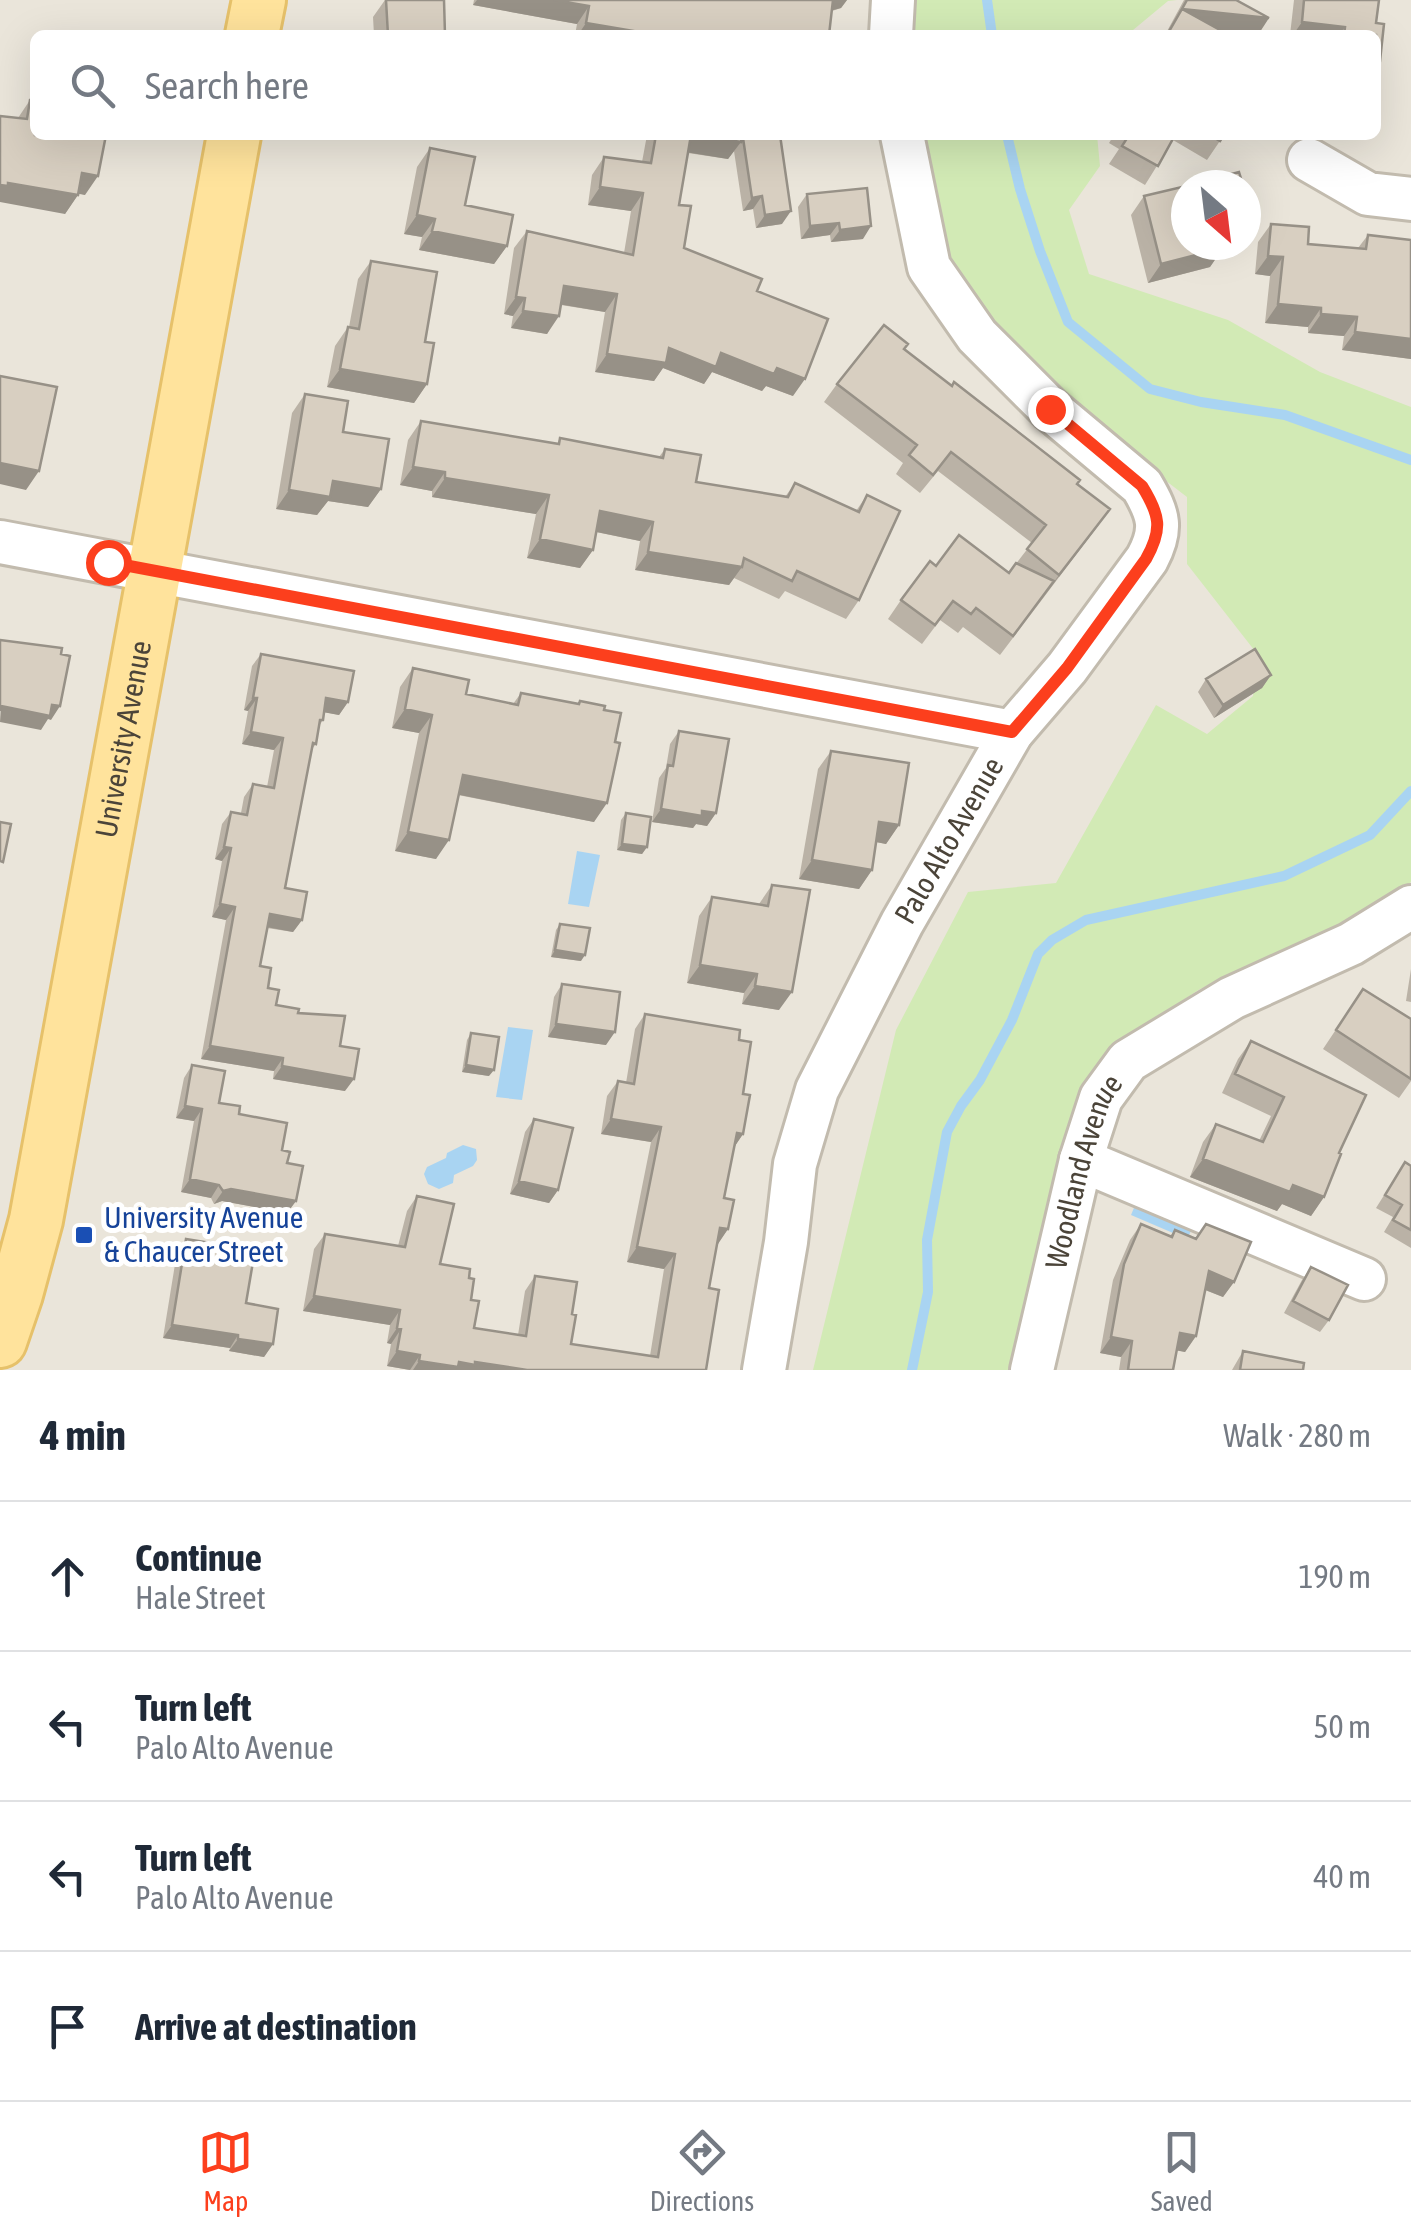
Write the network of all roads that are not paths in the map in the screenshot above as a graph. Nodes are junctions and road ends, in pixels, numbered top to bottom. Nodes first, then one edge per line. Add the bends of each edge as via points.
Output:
1 (259, 0) edge
2 (893, 0) edge
3 (253, 30) edge
4 (890, 30) edge
5 (233, 140) edge
6 (903, 140) edge
7 (1309, 160) dead end
8 (1411, 199) edge
9 (0, 542) edge
10 (155, 571) junction
11 (1012, 732) junction
12 (1411, 907) edge
13 (1081, 1160) junction
14 (1364, 1279) dead end
15 (0, 1341) edge
16 (764, 1370) edge
17 (1032, 1370) edge

1 - 3 main road
2 - 4 street
5 - 10 main road, University Avenue
6 - 11 street, Palo Alto Avenue via 928,267 977,336 1142,486 1158,520 1146,559
7 - 8 street via 1368,194
9 - 10 street
10 - 11 street
10 - 15 main road, University Avenue via 36,1220
11 - 16 street, Palo Alto Avenue via 902,923 817,1090 795,1164
12 - 13 street, Woodland Avenue via 1351,944 1232,998 1128,1061 1101,1098
13 - 14 street
13 - 17 street, Woodland Avenue

